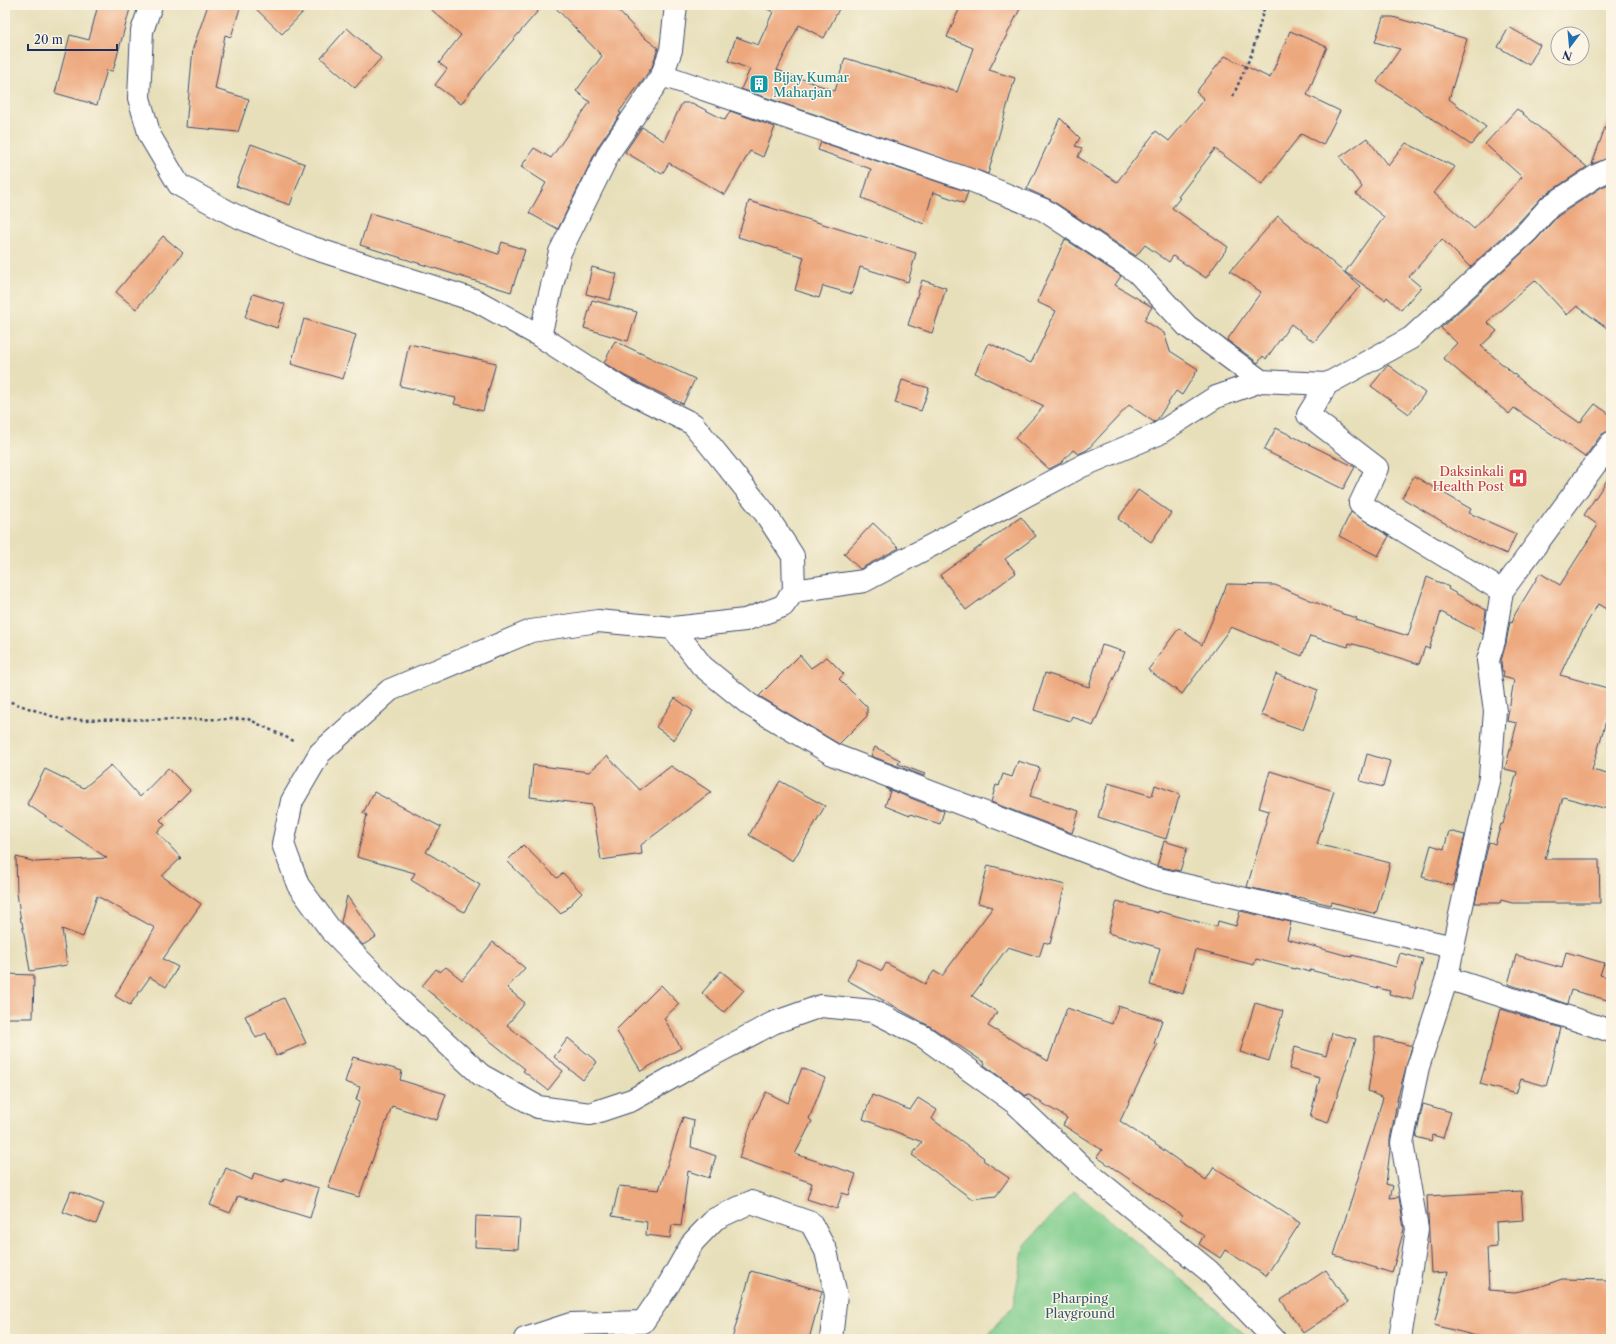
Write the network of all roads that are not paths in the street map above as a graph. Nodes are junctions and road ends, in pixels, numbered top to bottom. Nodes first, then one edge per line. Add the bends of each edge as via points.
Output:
1 (150, 5) edge
2 (676, 5) edge
3 (662, 75) junction
4 (1611, 169) edge
5 (540, 336) junction
6 (1261, 381) junction
7 (1327, 384) junction
8 (1611, 442) edge
9 (794, 591) junction
10 (1502, 591) junction
11 (673, 628) junction
12 (1453, 946) junction
13 (1447, 978) junction
14 (1611, 1031) edge
15 (639, 1330) edge
16 (525, 1339) edge
17 (831, 1339) edge
18 (1274, 1339) edge
19 (1400, 1339) edge

1 - 5 street via 142,31 139,98 150,136 179,185 234,215 310,247 476,301
2 - 3 street via 671,50
3 - 5 street via 610,152 560,252
3 - 6 street via 966,178 1044,210 1137,272 1187,326
4 - 7 street via 1550,206 1527,232 1411,338
5 - 9 street via 619,387 692,424 765,513 793,556
6 - 7 street
6 - 9 street via 1216,397 1158,434 1082,466 864,581
7 - 10 street via 1308,415 1376,468 1360,504
8 - 10 street
9 - 11 street via 783,606 745,620
10 - 12 street via 1494,641 1488,660 1495,711 1490,777
11 - 12 street via 702,666 750,706 834,755 1154,878
11 - 18 street via 598,621 531,631 390,690 320,753 292,801 283,844 298,885 336,935 390,990 481,1074 538,1107 590,1114 632,1100 773,1023 814,1008 821,1006 873,1011 924,1037 1015,1103 1090,1174 1209,1271
12 - 13 street
13 - 14 street
13 - 19 street via 1418,1067 1402,1143 1417,1229
15 - 16 street via 571,1324
15 - 17 street via 693,1242 715,1219 751,1202 811,1223 826,1251 836,1295

